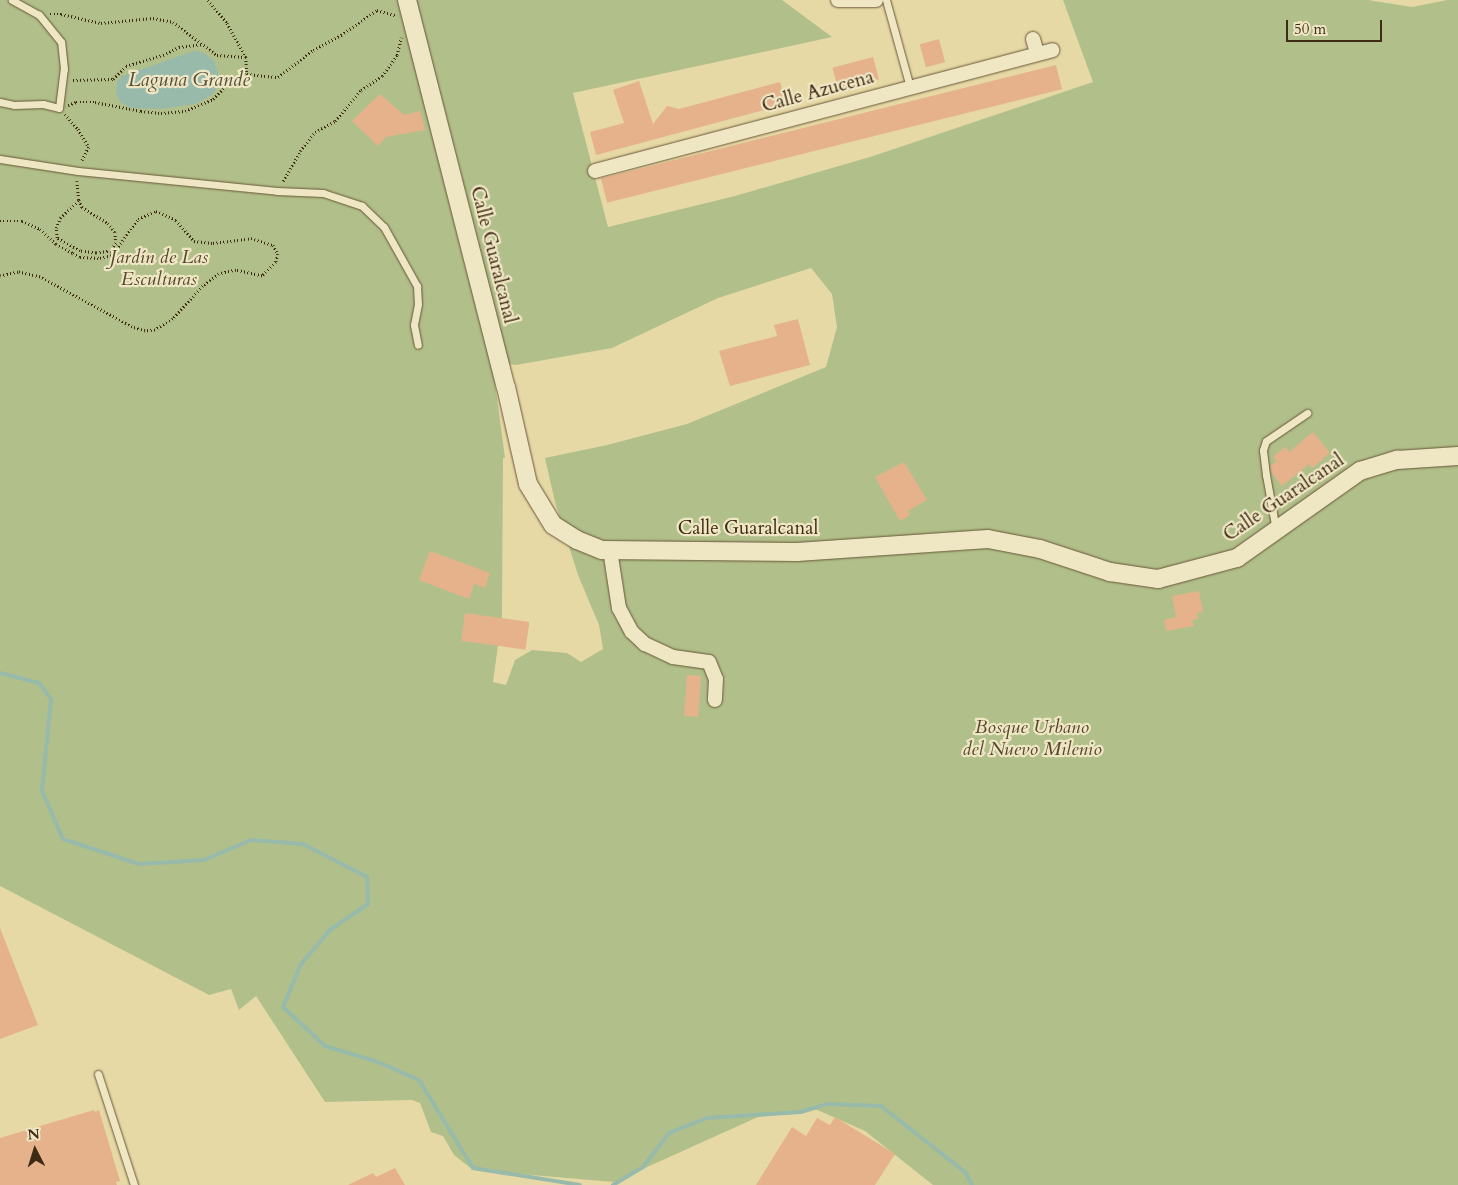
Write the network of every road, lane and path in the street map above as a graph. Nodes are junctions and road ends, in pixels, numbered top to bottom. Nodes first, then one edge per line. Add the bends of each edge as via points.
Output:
1 (12, 0) edge
2 (208, 0) edge
3 (407, 0) edge
4 (838, 0) edge
5 (876, 0) edge
6 (886, 0) edge
7 (39, 15) junction
8 (398, 22) dead end
9 (401, 35) dead end
10 (1033, 39) dead end
11 (202, 44) junction
12 (1052, 50) dead end
13 (1038, 53) junction
14 (246, 57) junction
15 (247, 74) junction
16 (61, 82) junction
17 (910, 87) junction
18 (0, 102) edge
19 (59, 108) junction
20 (0, 159) edge
21 (78, 171) junction
22 (595, 171) dead end
23 (277, 191) junction
24 (79, 200) junction
25 (0, 221) edge
26 (63, 242) junction
27 (62, 247) junction
28 (0, 276) edge
29 (418, 345) dead end
30 (1307, 413) dead end
31 (1458, 456) edge
32 (1276, 530) junction
33 (610, 550) junction
34 (715, 700) dead end
35 (98, 1074) dead end
36 (134, 1185) edge

1 - 7 lane
2 - 14 path via 227,23
3 - 33 street, Calle Guaralcanal via 528,484 553,525 577,540
4 - 5 street
6 - 17 lane
7 - 11 path via 60,14 101,23 153,18 173,22
7 - 16 lane via 61,42 64,69
8 - 15 path via 396,15 377,10 313,50 278,77
9 - 23 path via 397,55 382,76 361,90 335,121 315,132
10 - 13 street
11 - 14 path via 217,55
11 - 16 path via 179,47 126,66 113,78
12 - 13 street, Calle Azucena
13 - 17 street, Calle Azucena
14 - 15 path
15 - 19 path via 230,82 213,99 186,111 161,113 95,102 76,102
16 - 19 lane
17 - 22 street, Calle Azucena
18 - 19 lane
19 - 21 path via 89,147
20 - 21 lane
21 - 23 lane
21 - 24 path
23 - 29 lane via 323,193 362,206 384,227 417,286 414,325
24 - 26 path via 60,218 56,228 57,238
24 - 26 path via 89,213 108,223 115,232 116,243 111,251 96,253 80,252
25 - 27 path via 13,220 33,226
26 - 27 path
27 - 28 path via 80,256 100,258 112,255 138,220 156,211 176,220 194,241 257,239 273,244 278,254 276,262 262,276 236,270 219,274 173,319 155,330 132,327 40,277 18,272
30 - 32 lane via 1266,441 1263,450
31 - 32 street, Calle Guaralcanal via 1397,460 1360,471
32 - 33 street, Calle Guaralcanal via 1237,558 1158,579 1110,572 1040,548 988,539 797,552
33 - 34 street via 619,608 632,632 645,644 673,657 709,662 716,679
35 - 36 lane

